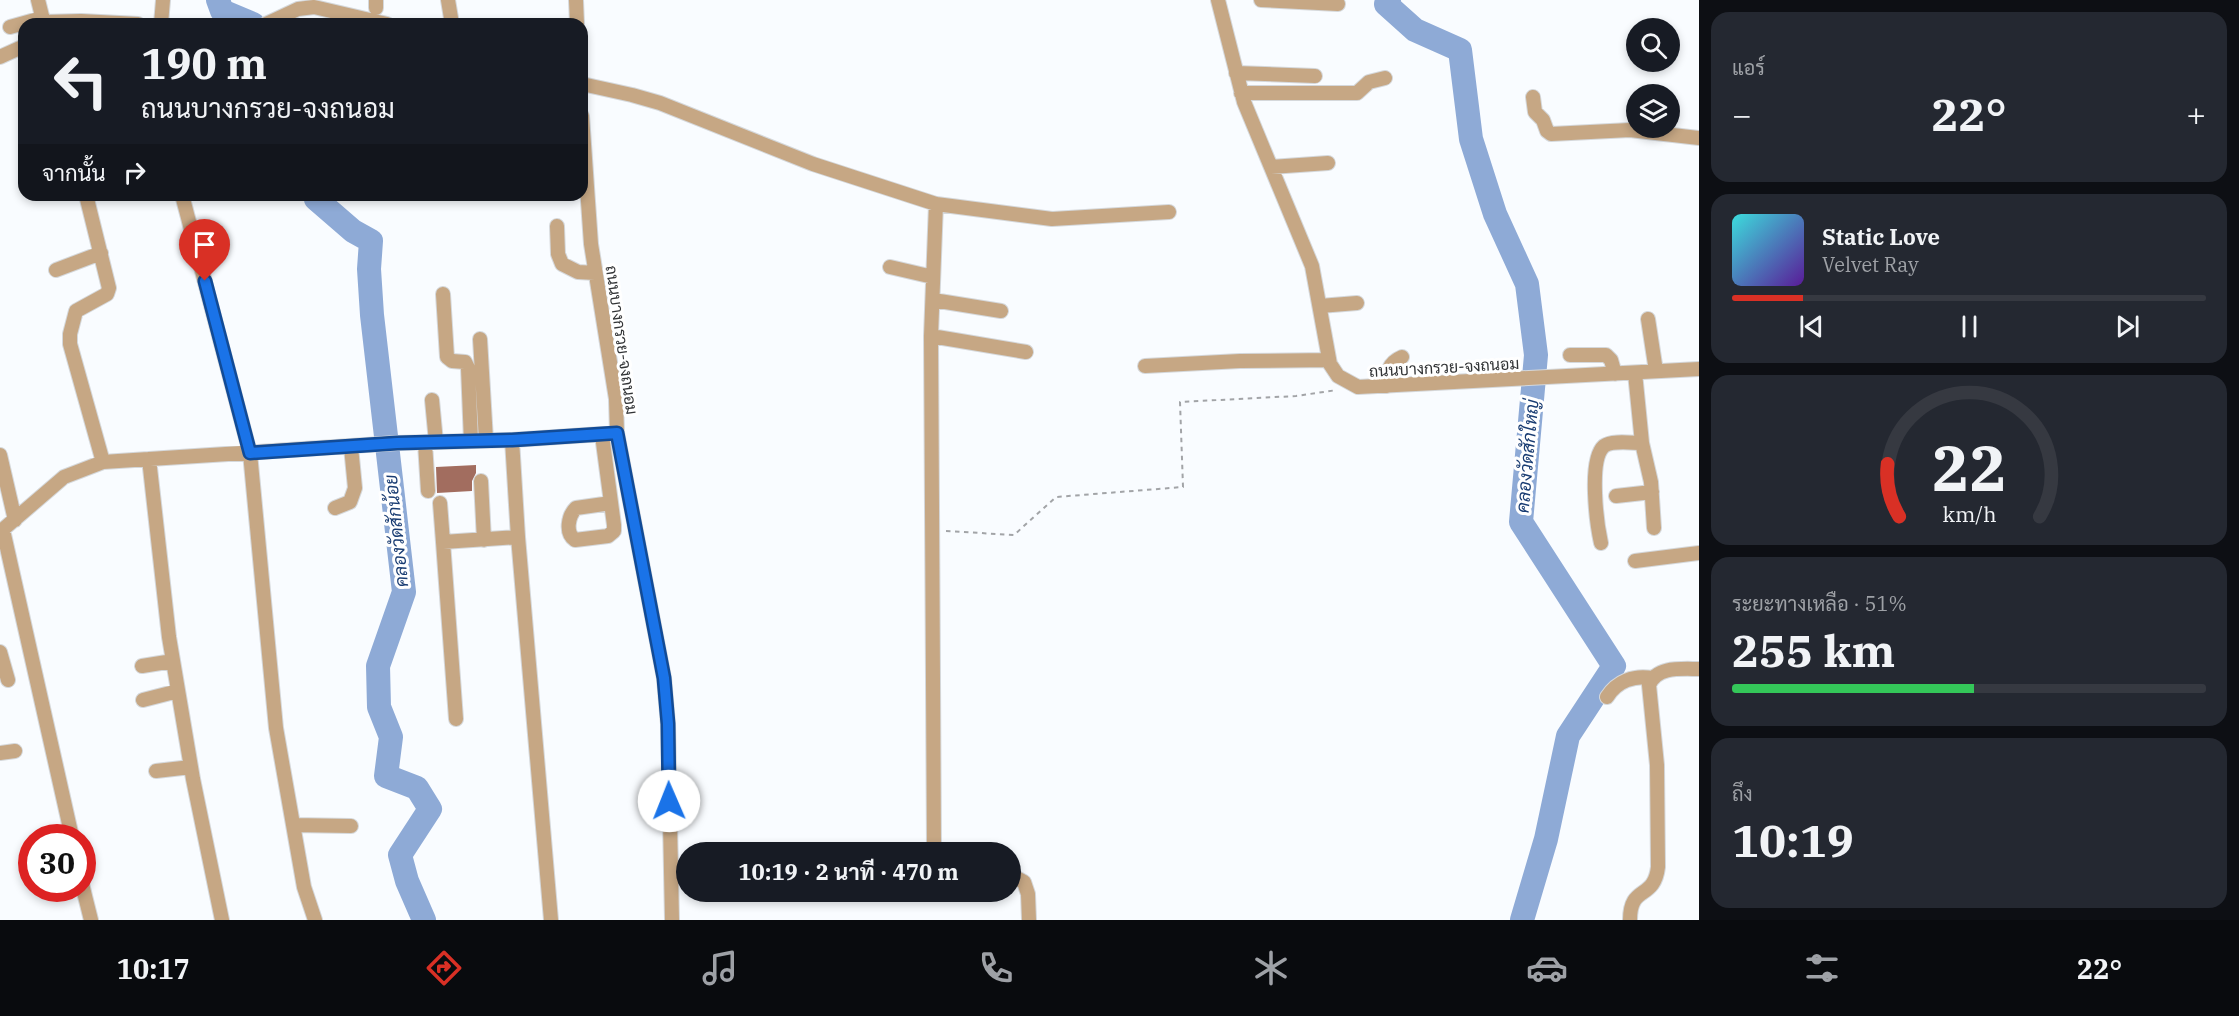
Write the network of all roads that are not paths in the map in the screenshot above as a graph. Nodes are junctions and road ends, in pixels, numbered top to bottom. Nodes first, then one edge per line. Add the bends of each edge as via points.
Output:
1 (38, 0) edge
2 (163, 0) edge
3 (448, 0) edge
4 (576, 0) edge
5 (1218, 0) edge
6 (1261, 0) edge
7 (1338, 4) dead end
8 (42, 18) edge
9 (162, 18) edge
10 (279, 18) edge
11 (361, 18) edge
12 (451, 18) edge
13 (577, 18) edge
14 (18, 26) edge
15 (10, 27) dead end
16 (18, 49) edge
17 (0, 57) edge
18 (1236, 73) junction
19 (1315, 76) dead end
20 (1385, 78) dead end
21 (588, 85) edge
22 (1241, 93) junction
23 (1533, 97) dead end
24 (1699, 138) edge
25 (1328, 163) dead end
26 (1271, 167) junction
27 (588, 188) edge
28 (88, 201) edge
29 (184, 201) edge
30 (936, 204) junction
31 (1169, 212) dead end
32 (557, 226) dead end
33 (101, 253) junction
34 (890, 267) dead end
35 (56, 270) dead end
36 (595, 273) junction
37 (933, 277) junction
38 (443, 294) dead end
39 (933, 300) junction
40 (1357, 303) dead end
41 (1320, 306) junction
42 (1001, 311) dead end
43 (1648, 319) dead end
44 (931, 336) junction
45 (480, 339) dead end
46 (1026, 352) dead end
47 (1570, 355) dead end
48 (1402, 357) dead end
49 (1329, 360) junction
50 (1145, 366) dead end
51 (1699, 369) edge
52 (1656, 372) junction
53 (1635, 373) junction
54 (1615, 374) junction
55 (1386, 386) junction
56 (432, 400) dead end
57 (617, 433) junction
58 (602, 435) junction
59 (486, 440) junction
60 (512, 440) junction
61 (471, 441) junction
62 (431, 442) junction
63 (1641, 443) junction
64 (351, 447) junction
65 (250, 453) junction
66 (0, 455) edge
67 (149, 459) junction
68 (103, 462) junction
69 (481, 481) dead end
70 (428, 491) dead end
71 (1652, 492) junction
72 (1616, 496) dead end
73 (440, 503) dead end
74 (611, 503) dead end
75 (335, 508) dead end
76 (15, 520) junction
77 (1654, 528) dead end
78 (2, 531) edge
79 (518, 537) junction
80 (484, 540) junction
81 (443, 542) junction
82 (1601, 543) dead end
83 (1699, 553) edge
84 (1635, 561) dead end
85 (0, 652) edge
86 (173, 661) junction
87 (142, 666) dead end
88 (1699, 669) edge
89 (1652, 678) junction
90 (8, 680) dead end
91 (178, 691) junction
92 (1607, 697) dead end
93 (143, 700) dead end
94 (456, 719) dead end
95 (15, 751) dead end
96 (0, 753) edge
97 (191, 767) junction
98 (156, 771) dead end
99 (69, 824) edge
100 (293, 825) junction
101 (351, 826) dead end
102 (934, 842) edge
103 (1021, 880) edge
104 (86, 902) edge
105 (90, 920) edge
106 (222, 920) edge
107 (315, 920) edge
108 (550, 920) edge
109 (672, 920) edge
110 (1029, 920) edge
111 (1630, 920) edge

1 - 8 street
2 - 9 street
3 - 12 street
4 - 13 street
5 - 18 street
6 - 7 street
10 - 11 street via 314,7
14 - 15 street
16 - 17 street
18 - 19 street
18 - 22 street
20 - 22 street via 1369,82 1358,93
21 - 30 street via 660,103 796,158
22 - 26 street
23 - 24 street via 1535,112 1551,134 1630,130
25 - 26 street
26 - 41 street via 1306,250
27 - 36 street, ถนนบางกรวย-จงถนอม
28 - 33 street
29 - 65 street
30 - 31 street via 1052,219
30 - 37 street
32 - 36 street via 562,264 578,273
33 - 35 street
33 - 68 street via 107,294 76,311 70,344
34 - 37 street
36 - 57 street, ถนนบางกรวย-จงถนอม via 616,399
37 - 39 street
38 - 61 street via 447,357 465,362 468,368
39 - 42 street
39 - 44 street
40 - 41 street
41 - 49 street
43 - 52 street
44 - 46 street
44 - 102 street
45 - 59 street
47 - 54 street via 1606,355
48 - 55 street via 1388,369
49 - 50 street
49 - 55 street, ถนนบางกรวย-จงถนอม via 1338,376 1358,387
51 - 52 street, ถนนบางกรวย-จงถนอม
52 - 53 street, ถนนบางกรวย-จงถนอม
53 - 54 street, ถนนบางกรวย-จงถนอม
53 - 63 street
54 - 55 street, ถนนบางกรวย-จงถนอม
56 - 62 street
57 - 58 street, ถนนบางกรวย-จงถนอม
57 - 109 street via 664,678
58 - 60 street, ถนนบางกรวย-จงถนอม
58 - 74 street
59 - 60 street, ถนนบางกรวย-จงถนอม
59 - 61 street, ถนนบางกรวย-จงถนอม
60 - 79 street
61 - 62 street, ถนนบางกรวย-จงถนอม
62 - 64 street, ถนนบางกรวย-จงถนอม
62 - 70 street
63 - 71 street
63 - 82 street via 1609,443 1602,449 1594,496
64 - 65 street, ถนนบางกรวย-จงถนอม
64 - 75 street via 355,488 350,502
65 - 67 street, ถนนบางกรวย-จงถนอม
65 - 100 street via 276,728
66 - 76 street
67 - 68 street, ถนนบางกรวย-จงถนอม
67 - 86 street
68 - 76 street, ถนนบางกรวย-จงถนอม via 64,477
69 - 80 street
71 - 72 street
71 - 77 street
73 - 81 street
76 - 78 street, ถนนบางกรวย-จงถนอม
78 - 99 street
79 - 80 street
79 - 108 street
80 - 81 street
81 - 94 street
83 - 84 street
85 - 90 street
86 - 87 street
86 - 91 street
88 - 89 street via 1663,671
89 - 92 street via 1641,676 1619,683
89 - 111 street via 1649,685 1657,765 1658,867 1653,886 1633,901
91 - 93 street
91 - 97 street
95 - 96 street
97 - 98 street
97 - 106 street
100 - 101 street
100 - 107 street via 304,887
103 - 110 street via 1028,894
104 - 105 street

